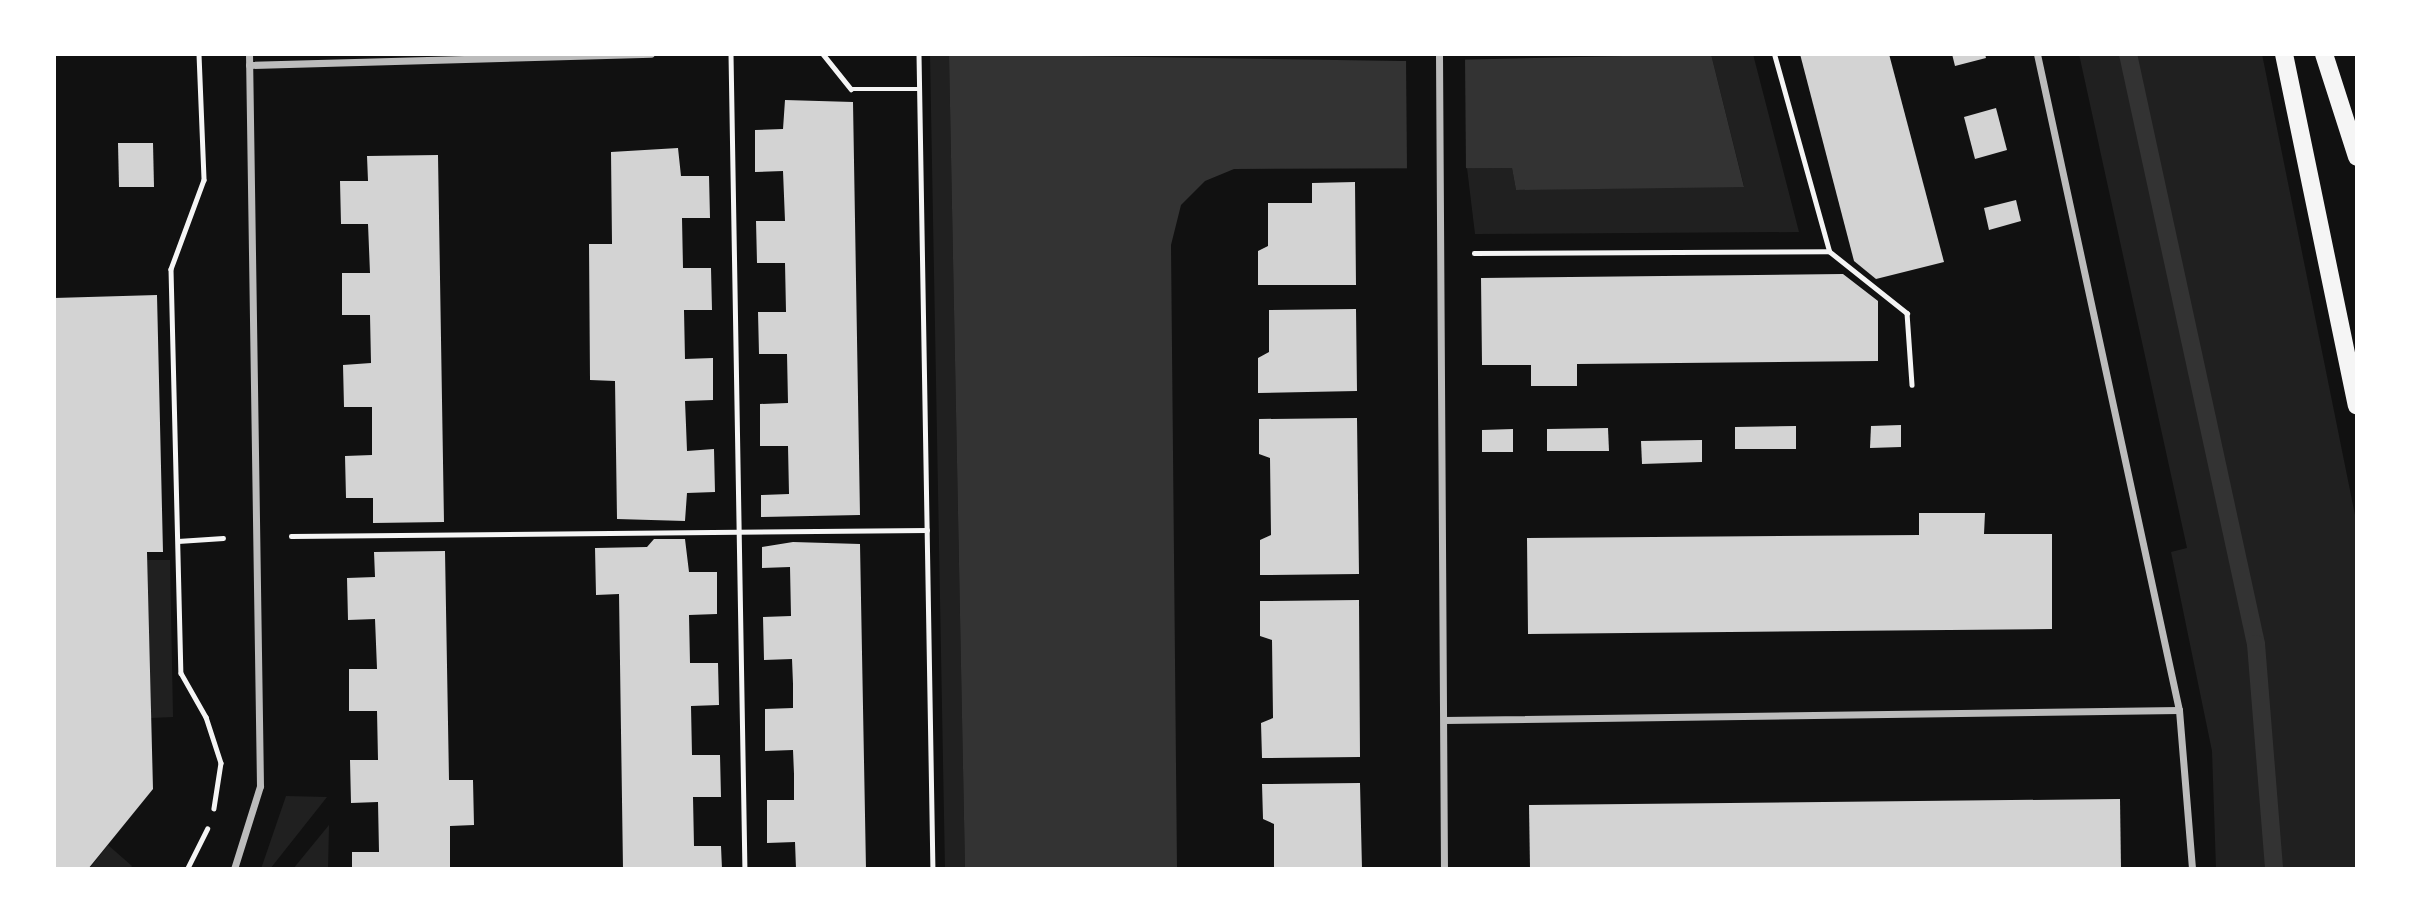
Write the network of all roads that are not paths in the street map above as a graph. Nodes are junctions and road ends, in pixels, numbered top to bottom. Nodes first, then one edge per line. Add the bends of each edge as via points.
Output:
1 (249, 54) edge
2 (651, 54) edge
3 (1439, 54) edge
4 (2037, 54) edge
5 (2284, 54) edge
6 (2324, 54) edge
7 (250, 65) junction
8 (2357, 157) edge
9 (2357, 406) edge
10 (2179, 710) junction
11 (1444, 720) junction
12 (234, 869) edge
13 (1444, 869) edge
14 (2192, 869) edge

1 - 7 street
2 - 7 street
3 - 11 street
4 - 10 street
5 - 9 main road
6 - 8 main road
7 - 12 street via 260,786
10 - 11 street
10 - 14 street
11 - 13 street

